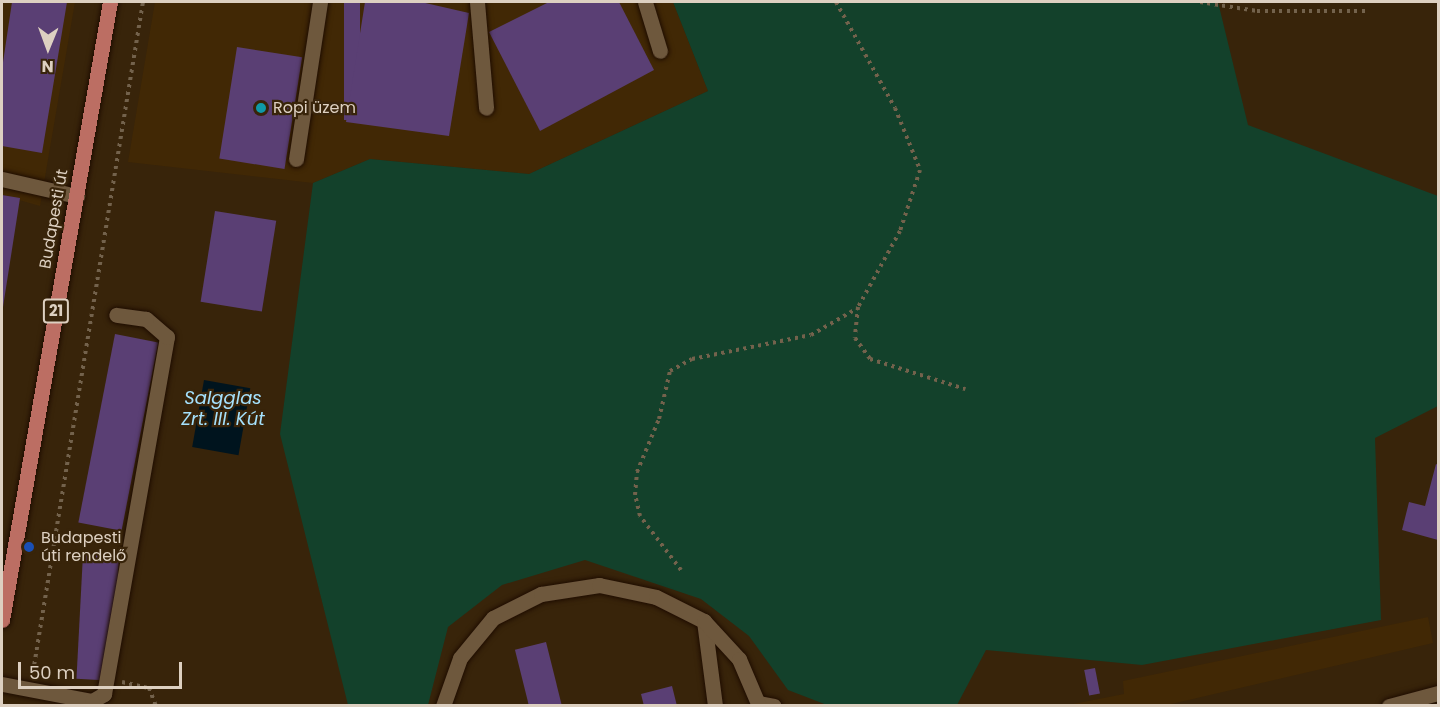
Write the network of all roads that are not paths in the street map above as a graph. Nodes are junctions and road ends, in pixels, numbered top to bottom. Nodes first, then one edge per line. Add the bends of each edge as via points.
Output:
1 (110, 2) edge
2 (320, 2) edge
3 (477, 2) edge
4 (645, 2) edge
5 (660, 51) dead end
6 (486, 108) dead end
7 (296, 159) dead end
8 (2, 179) edge
9 (77, 196) junction
10 (116, 315) dead end
11 (2, 620) edge
12 (704, 621) junction
13 (2, 684) edge
14 (1438, 693) edge
15 (93, 703) edge
16 (443, 705) edge
17 (715, 705) edge
18 (764, 705) edge
19 (1389, 705) edge

1 - 9 main road, Budapesti út / 21
2 - 7 street
3 - 6 street
4 - 5 street
8 - 9 street
9 - 11 main road, Budapesti út / 21
10 - 15 street via 146,319 167,337 104,694
12 - 16 street via 682,607 621,587 578,586 541,594 493,618 473,638
12 - 17 street
12 - 18 street via 739,659
13 - 15 street
14 - 19 street

